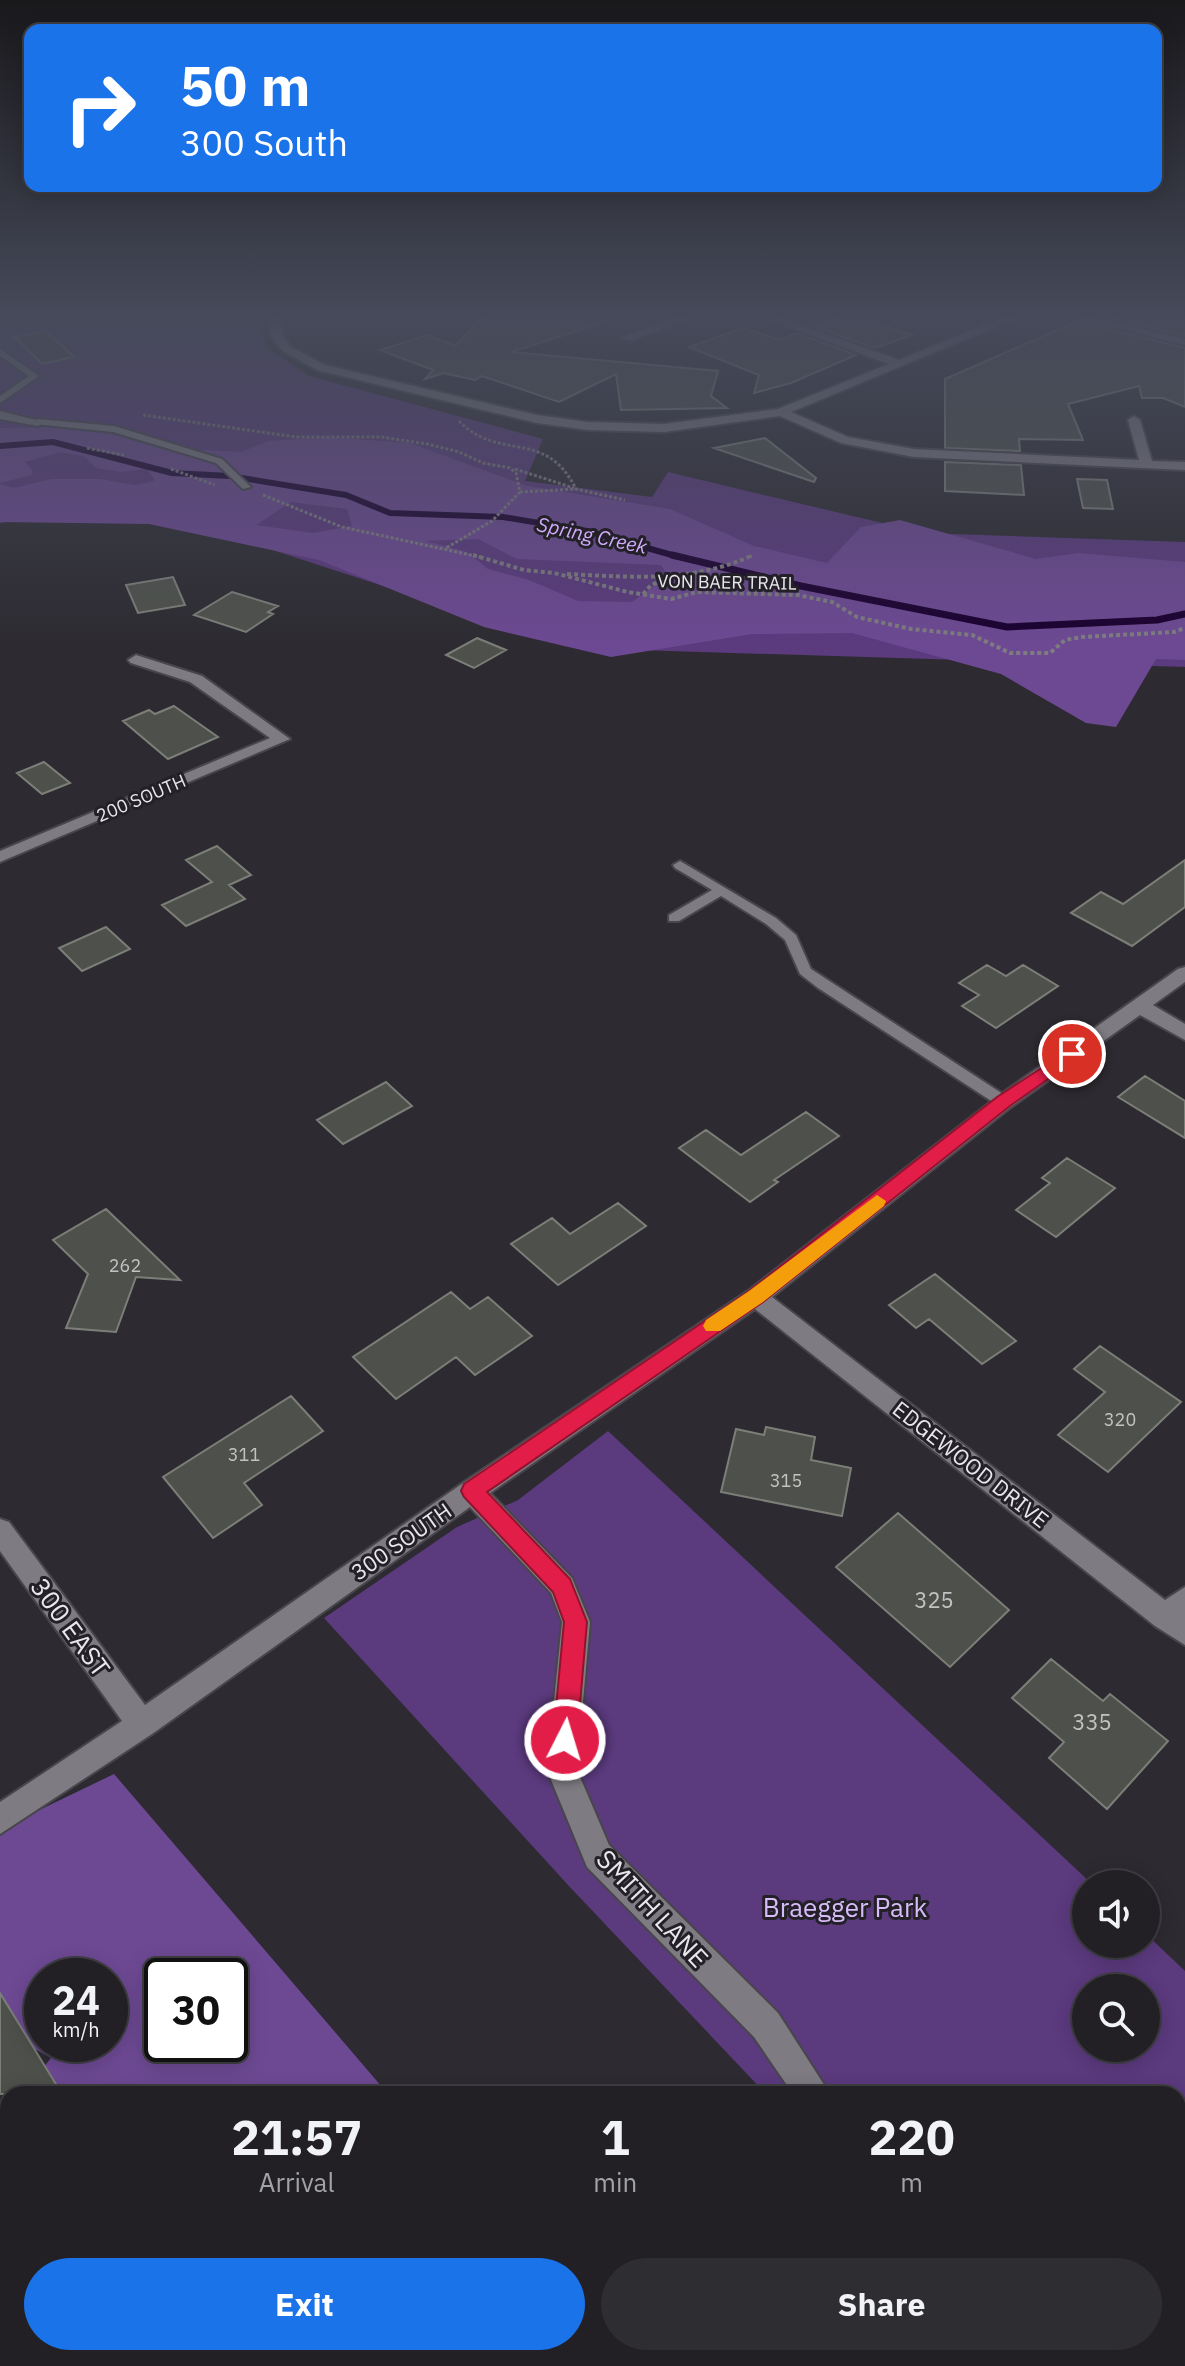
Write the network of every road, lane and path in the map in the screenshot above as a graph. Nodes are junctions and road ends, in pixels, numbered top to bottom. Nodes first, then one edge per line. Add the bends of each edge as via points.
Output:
1 (98, 427) edge
2 (225, 427) edge
3 (463, 427) edge
4 (642, 427) edge
5 (668, 427) edge
6 (816, 427) edge
7 (1136, 427) edge
8 (105, 428) joint
9 (1147, 464) junction
10 (1185, 466) edge
11 (510, 468) junction
12 (174, 470) dead end
13 (246, 487) junction
14 (576, 489) junction
15 (520, 492) junction
16 (625, 500) dead end
17 (446, 549) junction
18 (753, 555) dead end
19 (554, 573) junction
20 (677, 575) junction
21 (643, 594) junction
22 (1185, 628) edge
23 (136, 660) dead end
24 (0, 857) edge
25 (680, 865) dead end
26 (722, 890) junction
27 (674, 918) dead end
28 (1185, 973) edge
29 (1140, 1006) junction
30 (1185, 1033) edge
31 (1004, 1102) junction
32 (756, 1297) junction
33 (472, 1491) junction
34 (0, 1530) edge
35 (1178, 1616) edge
36 (142, 1724) junction
37 (0, 1819) edge
38 (808, 2086) edge

1 - 8 lane
2 - 11 path via 296,437 381,437
3 - 14 path via 486,440 550,456 565,468
4 - 5 street
6 - 9 street via 845,440 901,452
7 - 9 street
8 - 13 lane via 219,461
9 - 10 street
11 - 14 path
11 - 15 path
12 - 13 path, VON BAER TRAIL via 222,487
13 - 17 path, VON BAER TRAIL via 342,527
14 - 15 path
14 - 16 path
15 - 17 path via 492,521
17 - 19 path, VON BAER TRAIL
18 - 20 path via 729,568
19 - 20 path
19 - 21 path, VON BAER TRAIL
20 - 21 path
21 - 22 path, VON BAER TRAIL via 671,599 697,592 798,595 832,602 857,617 972,635 1010,653 1050,653 1065,640 1082,637
23 - 24 street, 200 SOUTH via 196,679 282,739
25 - 26 lane
26 - 27 lane
26 - 31 lane via 791,938 805,971 823,985
28 - 29 street, 300 SOUTH
29 - 30 street
29 - 31 street, 300 SOUTH
31 - 32 street, 300 SOUTH
32 - 33 street, 300 SOUTH
32 - 35 street, EDGEWOOD DRIVE
33 - 36 street, 300 SOUTH
33 - 38 street, SMITH LANE via 562,1586 576,1622 562,1770 598,1856 766,2025
34 - 36 street, 300 EAST
36 - 37 street, 300 SOUTH

